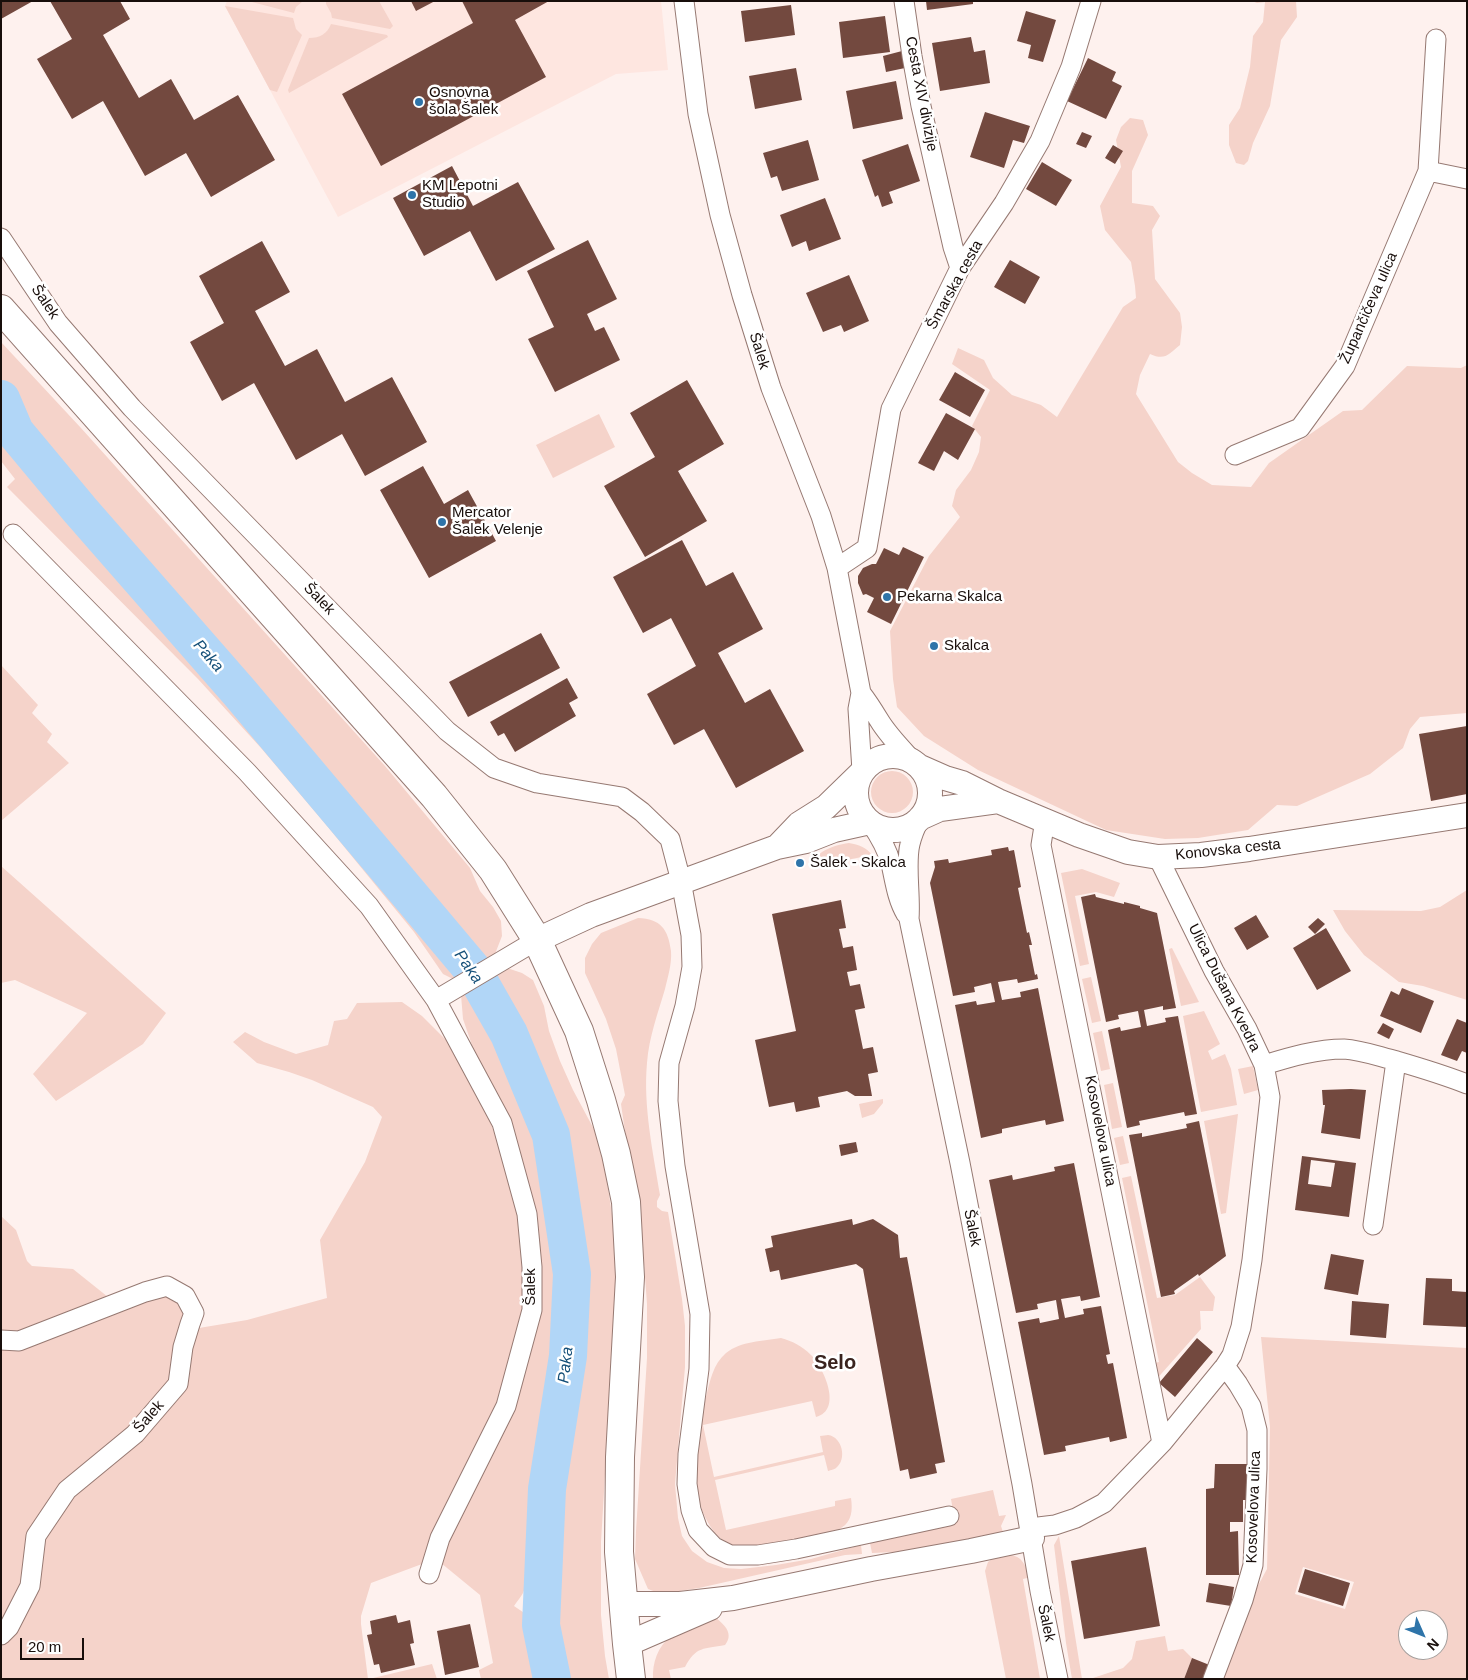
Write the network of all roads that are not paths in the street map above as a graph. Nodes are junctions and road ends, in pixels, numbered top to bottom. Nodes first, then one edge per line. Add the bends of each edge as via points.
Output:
1 (684, 1) edge
2 (904, 1) edge
3 (1091, 1) edge
4 (1436, 39) dead end
5 (1428, 171) junction
6 (1467, 179) edge
7 (1, 238) edge
8 (960, 268) junction
9 (1, 309) edge
10 (1235, 455) dead end
11 (13, 534) dead end
12 (837, 568) junction
13 (861, 693) junction
14 (916, 764) junction
15 (862, 772) junction
16 (998, 801) junction
17 (1467, 815) edge
18 (920, 818) junction
19 (1045, 820) junction
20 (870, 822) junction
21 (777, 846) junction
22 (1158, 857) junction
23 (682, 881) junction
24 (909, 919) junction
25 (537, 940) junction
26 (436, 1000) junction
27 (1396, 1061) junction
28 (1264, 1065) junction
29 (1467, 1084) edge
30 (1373, 1226) dead end
31 (1, 1340) edge
32 (1225, 1366) junction
33 (1162, 1443) junction
34 (949, 1516) dead end
35 (1031, 1533) junction
36 (429, 1574) dead end
37 (733, 1598) junction
38 (624, 1604) junction
39 (1, 1635) edge
40 (627, 1644) junction
41 (631, 1679) edge
42 (1058, 1679) edge
43 (1214, 1679) edge

1 - 12 street, Šalek via 698,114 742,295 771,388 821,516
2 - 8 street, Cesta XIV divizije via 921,106
3 - 8 street, Šmarska cesta via 1070,67 1040,140 1004,203
4 - 5 street, Župančičeva ulica
5 - 6 street
5 - 10 street, Župančičeva ulica via 1345,366 1300,428
7 - 23 street, Šalek via 58,322 132,408 447,731 494,768 537,782 622,798 670,839
8 - 12 street, Šmarska cesta via 891,409 867,548
9 - 25 main road via 434,796 494,870
11 - 26 street, Šalek via 247,772 369,906
12 - 13 street, Šalek
13 - 14 street via 894,741
13 - 15 street via 858,709
14 - 15 street via 902,756 890,756 880,758
14 - 16 street, Konovska cesta
14 - 18 street via 927,776 930,787 927,809
15 - 20 street via 856,792 857,804
15 - 21 street via 826,807 799,824
16 - 18 street via 940,809
16 - 19 street, Konovska cesta
17 - 22 street, Konovska cesta via 1250,849
18 - 20 street via 912,825 890,830
18 - 24 street via 909,844
19 - 22 street, Konovska cesta via 1106,846
19 - 33 street, Kosovelova ulica via 1041,846
20 - 21 street
20 - 24 street via 884,845 900,904
21 - 23 street
22 - 28 street, Ulica Dušana Kvedra
23 - 25 street via 591,915
23 - 34 street, Šalek via 692,935 692,967 669,1063 668,1101 675,1166 700,1314 699,1369 688,1454 691,1510 698,1530 714,1547 730,1555 758,1555
24 - 35 street, Šalek
25 - 26 street
25 - 38 main road via 579,1031 602,1100 626,1202 630,1277 620,1457 619,1552
26 - 36 street, Šalek via 502,1123 527,1214 532,1310 506,1406 440,1538
27 - 28 street, Ulica Dušana Kvedra via 1344,1049 1310,1053
27 - 29 street, Ulica Dušana Kvedra
27 - 30 street
28 - 32 street via 1270,1097 1252,1260 1241,1326
31 - 39 street, Šalek via 19,1341 167,1286 185,1296 194,1313 178,1384 135,1434 67,1490 36,1536 30,1586 9,1627
32 - 33 street
32 - 43 street, Kosovelova ulica via 1251,1406 1256,1430 1257,1470 1253,1565
33 - 35 street via 1104,1503 1076,1518
35 - 37 street
35 - 42 street, Šalek
37 - 38 street via 680,1604
37 - 40 street
38 - 40 main road
40 - 41 main road

